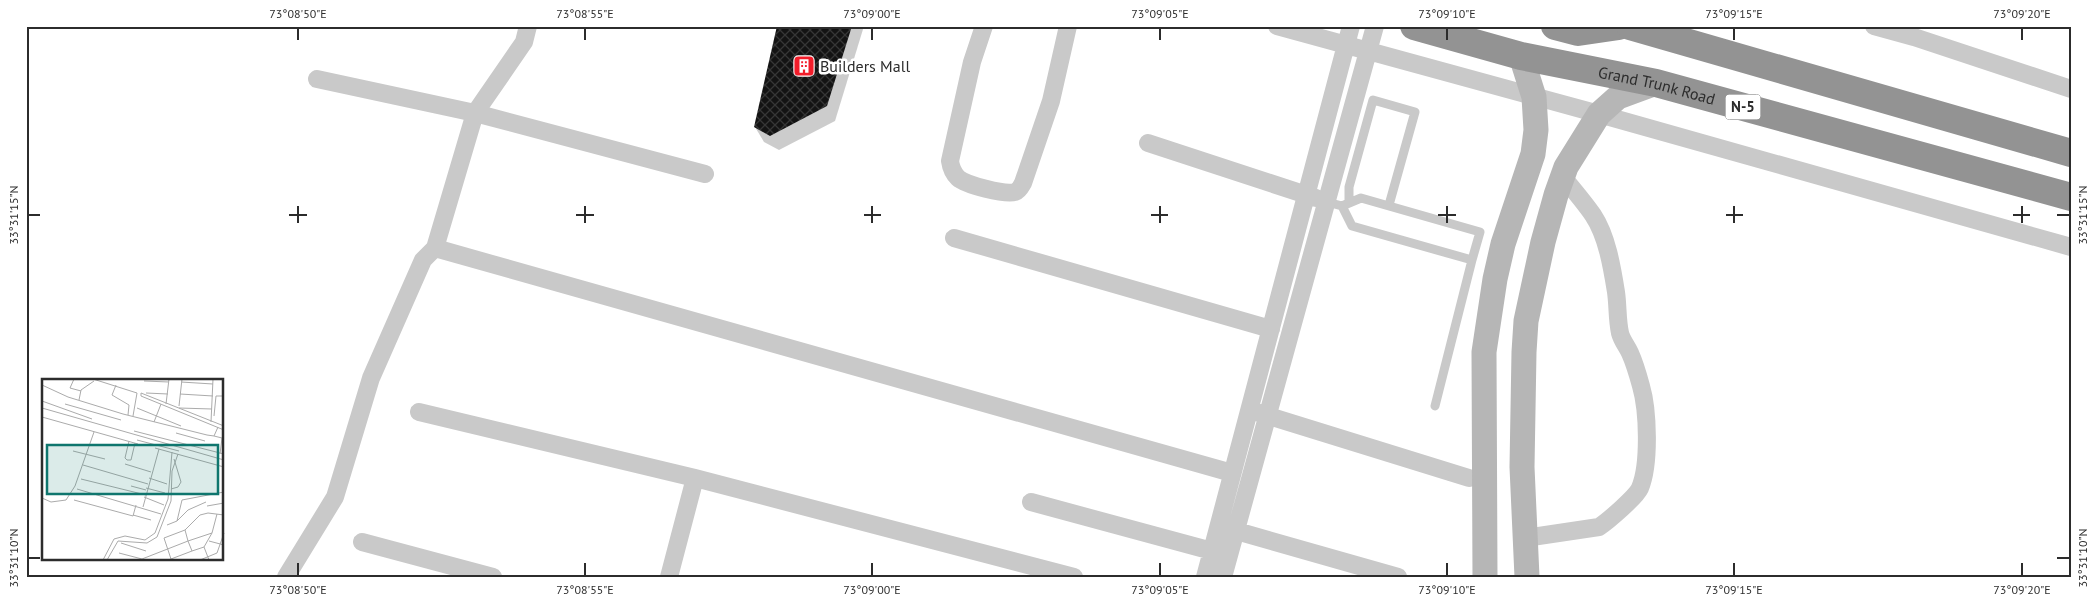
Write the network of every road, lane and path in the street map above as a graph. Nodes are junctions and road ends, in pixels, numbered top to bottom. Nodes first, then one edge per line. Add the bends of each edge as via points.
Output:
1 (528, 26) edge
2 (984, 26) edge
3 (1068, 26) edge
4 (1278, 26) edge
5 (1351, 26) edge
6 (1375, 26) edge
7 (1414, 26) edge
8 (1457, 26) edge
9 (1555, 26) edge
10 (1618, 26) edge
11 (1630, 26) edge
12 (1874, 26) edge
13 (1916, 31) edge
14 (1346, 45) junction
15 (1370, 51) junction
16 (1521, 56) junction
17 (1610, 72) junction
18 (317, 79) dead end
19 (1656, 83) junction
20 (2071, 89) edge
21 (1534, 97) junction
22 (475, 113) junction
23 (1599, 114) junction
24 (1148, 143) dead end
25 (2034, 143) junction
26 (2071, 146) edge
27 (2071, 153) edge
28 (1533, 154) junction
29 (1564, 172) junction
30 (705, 174) dead end
31 (1306, 194) junction
32 (2071, 197) edge
33 (1339, 203) junction
34 (1388, 205) junction
35 (954, 238) dead end
36 (2071, 247) edge
37 (435, 248) junction
38 (1472, 260) junction
39 (1271, 329) junction
40 (1436, 406) dead end
41 (1249, 410) junction
42 (419, 412) dead end
43 (1268, 416) junction
44 (1232, 473) junction
45 (694, 478) junction
46 (1469, 478) dead end
47 (1031, 502) dead end
48 (1218, 525) junction
49 (1235, 532) junction
50 (1525, 538) junction
51 (362, 542) dead end
52 (1212, 551) junction
53 (286, 577) edge
54 (493, 577) edge
55 (669, 577) edge
56 (1074, 577) edge
57 (1205, 577) edge
58 (1224, 577) edge
59 (1398, 577) edge
60 (1485, 577) edge
61 (1527, 577) edge

1 - 22 street via 524,42
2 - 3 street via 972,62 950,161 960,180 1002,192 1015,192 1023,183 1051,101
4 - 14 street
5 - 14 street
6 - 15 street
7 - 16 highway, Grand Trunk Road / N-5
8 - 17 highway via 1553,52
9 - 10 highway via 1578,32
11 - 25 highway
12 - 13 street
13 - 20 street
14 - 15 street
14 - 31 street
15 - 21 street
15 - 33 street
16 - 17 highway, Grand Trunk Road / N-5
16 - 21 street
17 - 19 highway, Grand Trunk Road / N-5
18 - 22 street
19 - 23 street via 1618,97
19 - 32 highway, Grand Trunk Road / N-5
21 - 23 street
21 - 28 street
22 - 30 street
22 - 37 street
23 - 29 street
23 - 36 street
24 - 31 street
25 - 26 street
25 - 27 highway
28 - 29 street
28 - 60 street via 1503,244 1484,352
29 - 50 street via 1539,258 1526,321 1522,467
29 - 50 street via 1594,216 1612,268 1621,337 1630,352 1642,388 1647,452 1640,488 1609,520 1599,527
31 - 33 street
31 - 39 street
33 - 34 lane via 1361,198
33 - 34 lane via 1349,187 1373,100 1415,112
33 - 38 lane via 1352,226
33 - 43 street
34 - 38 lane via 1480,232
35 - 39 street
37 - 44 street
37 - 53 street via 423,260 371,378 336,497
38 - 40 lane
39 - 41 street
41 - 43 street
41 - 44 street
42 - 45 street
43 - 46 street
43 - 49 street
44 - 48 street
45 - 55 street
45 - 56 street
47 - 52 street
48 - 49 street
48 - 52 street
49 - 58 street
49 - 59 street
50 - 61 street
51 - 54 street
52 - 57 street

